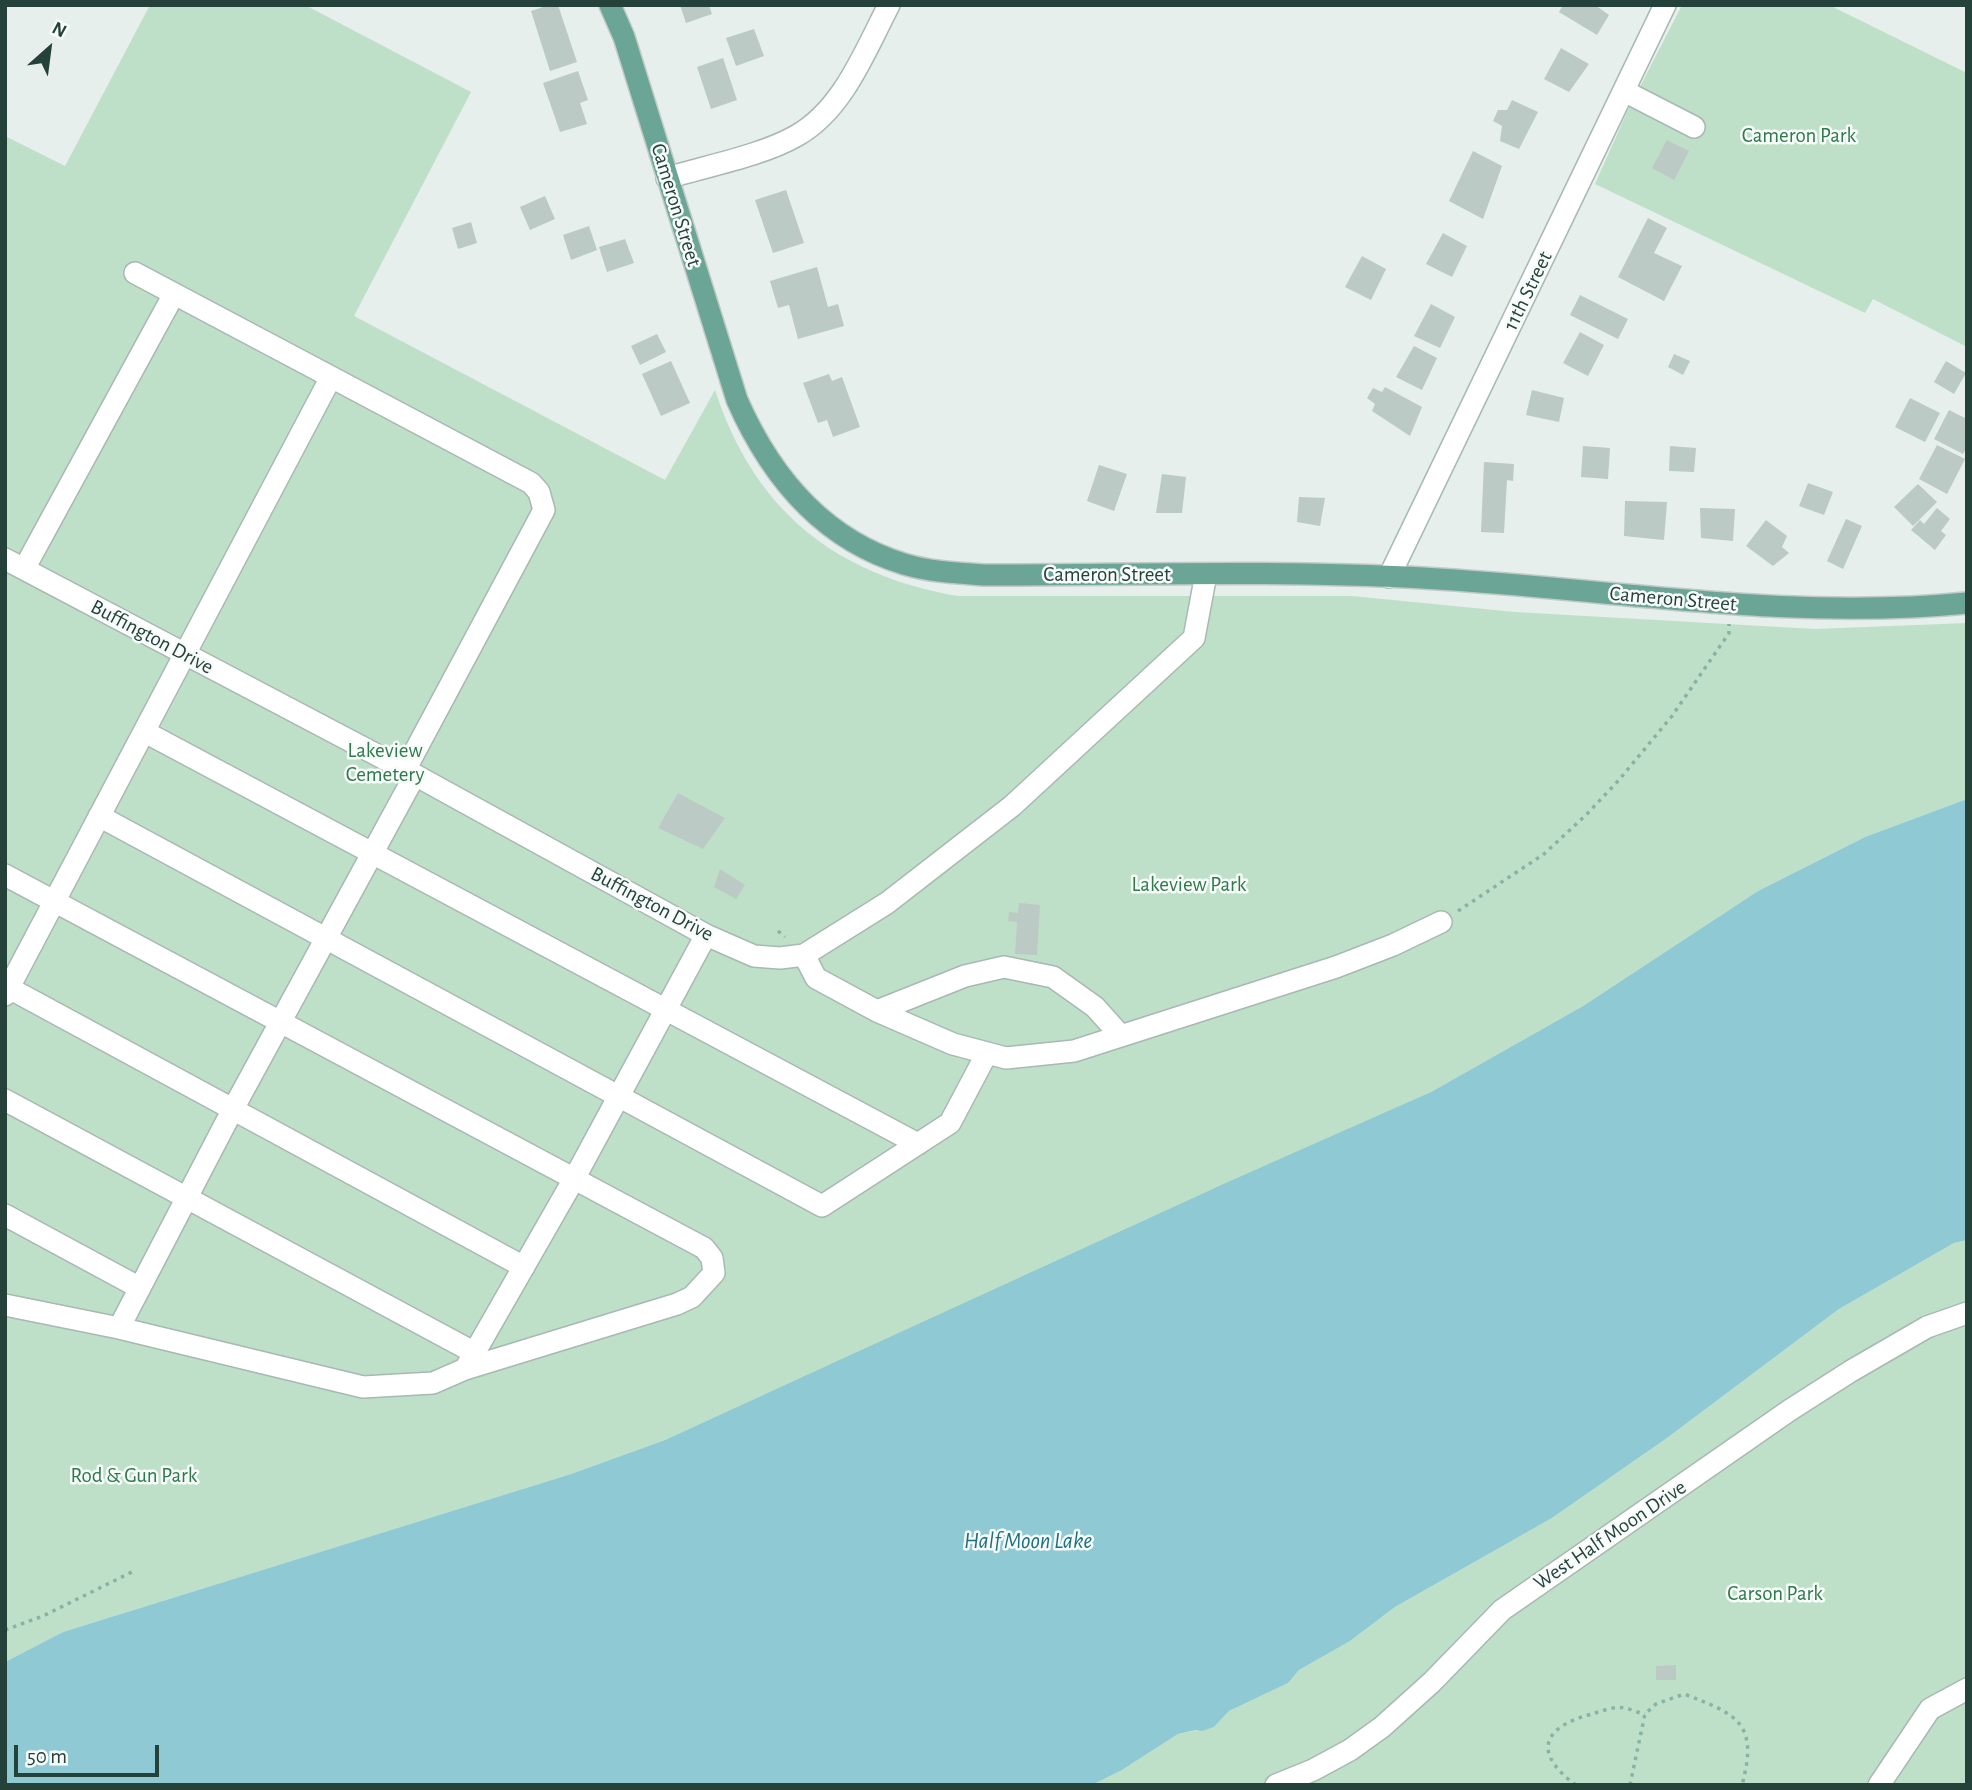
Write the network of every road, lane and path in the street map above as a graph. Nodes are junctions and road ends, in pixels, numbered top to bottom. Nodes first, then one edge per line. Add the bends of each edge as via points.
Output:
1 (611, 5) edge
2 (889, 5) edge
3 (1665, 5) edge
4 (1624, 91) junction
5 (1694, 127) dead end
6 (667, 178) junction
7 (135, 273) dead end
8 (174, 295) junction
9 (330, 379) junction
10 (15, 564) edge
11 (1206, 574) junction
12 (1389, 577) junction
13 (1967, 603) edge
14 (1731, 605) junction
15 (186, 655) junction
16 (145, 732) junction
17 (410, 773) junction
18 (99, 816) junction
19 (372, 853) junction
20 (5, 875) edge
21 (55, 900) junction
22 (1441, 922) joint
23 (706, 934) junction
24 (327, 938) junction
25 (804, 955) junction
26 (7, 991) edge
27 (666, 1009) junction
28 (877, 1011) junction
29 (283, 1021) junction
30 (1121, 1036) junction
31 (987, 1053) junction
32 (620, 1095) junction
33 (5, 1100) edge
34 (233, 1109) junction
35 (918, 1144) junction
36 (574, 1179) junction
37 (187, 1198) junction
38 (5, 1215) edge
39 (524, 1267) junction
40 (140, 1287) junction
41 (5, 1305) edge
42 (1967, 1313) edge
43 (119, 1328) junction
44 (470, 1361) junction
45 (132, 1572) dead end
46 (5, 1630) edge
47 (1967, 1689) edge
48 (1645, 1714) junction
49 (1276, 1785) edge
50 (1576, 1785) edge
51 (1630, 1785) edge
52 (1742, 1785) edge
53 (1878, 1785) edge

1 - 6 main road, Cameron Street
2 - 6 street via 845,87 825,114 797,136
3 - 4 street, 11th Street
4 - 5 street
4 - 12 street, 11th Street
6 - 11 main road, Cameron Street via 737,400 751,431 796,496 825,522 873,551 942,572
7 - 8 street
8 - 9 street
8 - 10 street
9 - 15 street
9 - 17 street via 531,484 543,500 544,510
10 - 15 street, Buffington Drive
11 - 12 main road, Cameron Street
11 - 25 street, Buffington Drive via 1194,638 1012,806 887,903
12 - 14 main road, Cameron Street
13 - 14 main road, Cameron Street via 1862,610
14 - 22 path via 1729,632 1672,716 1619,780 1544,854
15 - 16 street
15 - 17 street, Buffington Drive
16 - 18 street
16 - 19 street
17 - 19 street
17 - 23 street, Buffington Drive
18 - 21 street
18 - 24 street
19 - 24 street
19 - 27 street
20 - 21 street
21 - 26 street
21 - 29 street
22 - 30 street via 1336,967
23 - 25 street, Buffington Drive via 754,956
23 - 27 street
24 - 29 street
24 - 32 street
25 - 28 street via 816,978
26 - 34 street
27 - 32 street
27 - 35 street
28 - 30 street via 965,976 1004,967 1053,977 1095,1007
28 - 31 street via 953,1044
29 - 34 street
29 - 36 street
30 - 31 street via 1074,1051 1006,1058
31 - 35 street via 950,1124
32 - 35 street via 822,1206
32 - 36 street
33 - 37 street
34 - 37 street
34 - 39 street
36 - 39 street
36 - 44 street via 704,1248 712,1258 714,1273 692,1297 677,1304
37 - 40 street
37 - 44 street
38 - 40 street
39 - 44 street
40 - 43 street
41 - 43 street
42 - 49 street, West Half Moon Drive via 1927,1327 1790,1410 1502,1610 1382,1727 1350,1750
43 - 44 street via 363,1387 433,1383
45 - 46 path
47 - 53 street via 1930,1709
48 - 50 path via 1608,1709 1574,1718 1558,1729 1549,1739 1550,1760
48 - 51 path
48 - 52 path via 1656,1704 1684,1694 1729,1714 1746,1733 1749,1744

